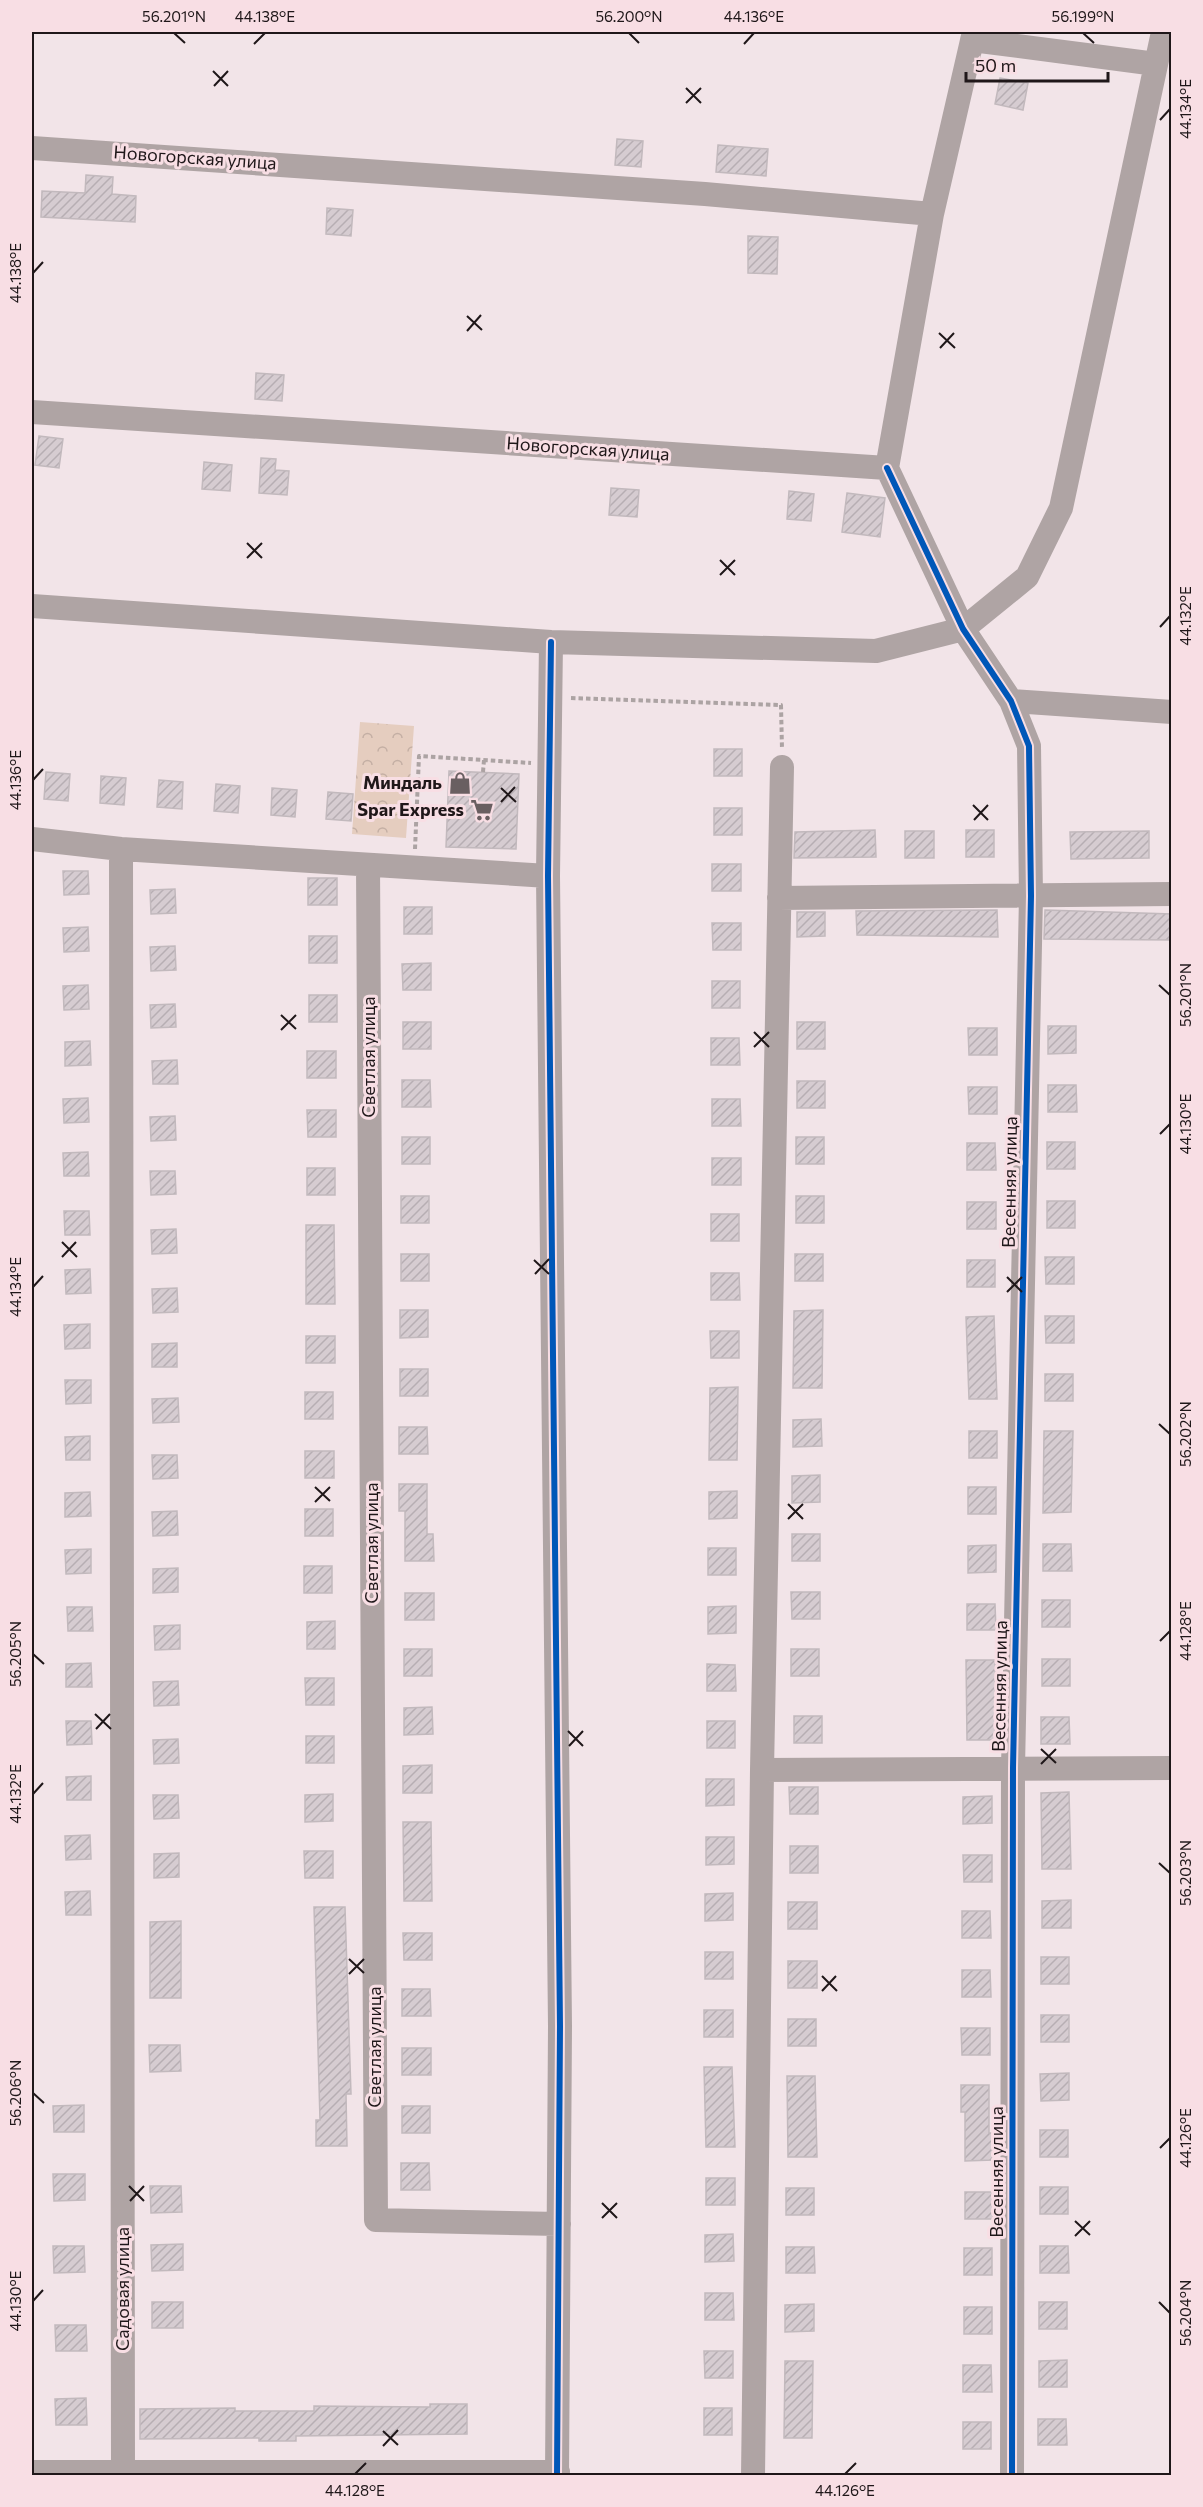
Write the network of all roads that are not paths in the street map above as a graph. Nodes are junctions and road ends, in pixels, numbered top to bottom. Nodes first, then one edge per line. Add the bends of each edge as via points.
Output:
1 (1163, 32) edge
2 (973, 36) edge
3 (1156, 64) junction
4 (32, 148) edge
5 (932, 214) junction
6 (32, 412) edge
7 (887, 468) junction
8 (32, 606) edge
9 (963, 629) junction
10 (551, 642) junction
11 (1011, 701) junction
12 (1172, 712) edge
13 (782, 767) road end
14 (32, 839) edge
15 (121, 849) junction
16 (368, 865) junction
17 (548, 876) junction
18 (1172, 894) edge
19 (1032, 896) junction
20 (779, 898) junction
21 (1013, 1768) junction
22 (1172, 1768) edge
23 (762, 1770) junction
24 (559, 2224) junction
25 (32, 2472) edge
26 (123, 2472) junction
27 (558, 2474) edge
28 (753, 2475) edge
29 (1012, 2475) edge

1 - 3 street
2 - 3 street
2 - 5 street
3 - 9 street via 1061,508 1027,577
4 - 5 street, Новогорская улица via 670,191
5 - 7 street
6 - 7 street, Новогорская улица
7 - 9 street, Весенняя улица
8 - 10 street via 442,643
9 - 10 street via 876,651
9 - 11 street, Весенняя улица
10 - 17 street
11 - 12 street
11 - 19 street, Весенняя улица via 1029,746
13 - 20 street
14 - 15 street
15 - 16 street
15 - 26 street, Садовая улица
16 - 17 street
16 - 24 street, Светлая улица via 376,2220
17 - 24 street
18 - 19 street
19 - 20 street
19 - 21 street, Весенняя улица
20 - 23 street
21 - 22 street
21 - 23 street
21 - 29 street, Весенняя улица
23 - 28 street
24 - 27 street
25 - 26 street
26 - 27 street

